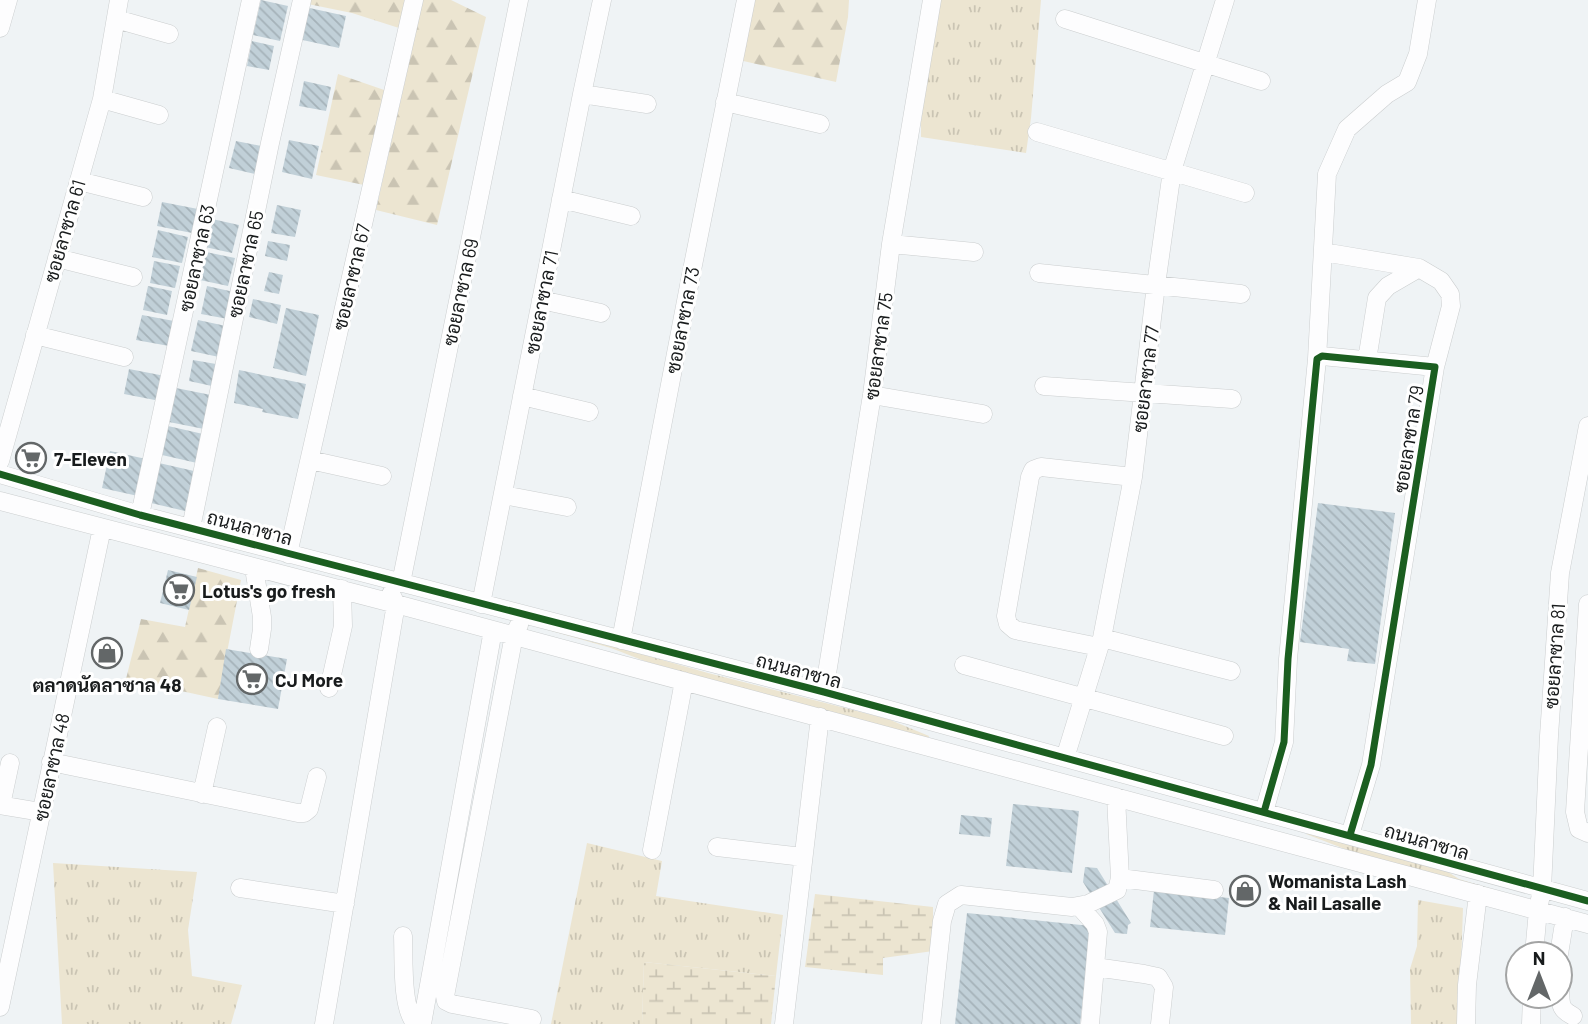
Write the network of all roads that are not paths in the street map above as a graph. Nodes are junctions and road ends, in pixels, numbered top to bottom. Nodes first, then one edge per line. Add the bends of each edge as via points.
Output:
1 (8, 0) edge
2 (120, 0) edge
3 (251, 0) edge
4 (302, 0) edge
5 (414, 0) edge
6 (519, 0) edge
7 (602, 0) edge
8 (747, 0) edge
9 (932, 0) edge
10 (1225, 0) edge
11 (1427, 0) edge
12 (116, 19) junction
13 (1065, 19) dead end
14 (0, 28) edge
15 (170, 34) dead end
16 (1205, 63) junction
17 (1262, 81) dead end
18 (582, 94) junction
19 (102, 99) junction
20 (725, 102) junction
21 (647, 104) dead end
22 (159, 115) dead end
23 (820, 124) dead end
24 (1037, 132) dead end
25 (1172, 171) junction
26 (79, 181) junction
27 (1245, 194) dead end
28 (143, 197) dead end
29 (561, 199) junction
30 (631, 216) dead end
31 (891, 244) junction
32 (974, 252) dead end
33 (1323, 253) junction
34 (57, 258) junction
35 (1419, 268) junction
36 (1039, 273) dead end
37 (133, 276) dead end
38 (1156, 285) junction
39 (1241, 294) dead end
40 (541, 300) junction
41 (601, 313) dead end
42 (35, 335) junction
43 (124, 357) dead end
44 (1317, 359) junction
45 (1367, 360) junction
46 (1435, 367) junction
47 (1044, 386) dead end
48 (1143, 394) junction
49 (522, 396) junction
50 (872, 396) junction
51 (1232, 399) dead end
52 (589, 411) dead end
53 (983, 414) dead end
54 (1588, 426) edge
55 (310, 460) junction
56 (0, 461) edge
57 (0, 474) edge
58 (382, 476) dead end
59 (1133, 477) junction
60 (503, 495) junction
61 (0, 501) edge
62 (567, 508) dead end
63 (140, 515) junction
64 (102, 528) junction
65 (191, 528) junction
66 (294, 556) junction
67 (254, 568) junction
68 (401, 583) junction
69 (342, 589) junction
70 (424, 589) junction
71 (396, 604) junction
72 (481, 604) junction
73 (1588, 604) edge
74 (526, 614) junction
75 (545, 619) junction
76 (503, 632) junction
77 (621, 640) junction
78 (1100, 642) junction
79 (258, 649) dead end
80 (964, 665) dead end
81 (630, 666) junction
82 (1231, 671) dead end
83 (684, 681) junction
84 (329, 688) dead end
85 (824, 692) junction
86 (1084, 697) junction
87 (820, 718) junction
88 (916, 718) junction
89 (217, 727) dead end
90 (1223, 736) dead end
91 (1065, 758) junction
92 (51, 762) junction
93 (10, 763) dead end
94 (317, 777) dead end
95 (1153, 782) junction
96 (1092, 790) junction
97 (202, 794) junction
98 (1116, 797) junction
99 (0, 805) edge
100 (41, 812) junction
101 (1264, 812) junction
102 (1588, 833) edge
103 (1350, 835) junction
104 (717, 847) dead end
105 (652, 850) dead end
106 (803, 857) junction
107 (1342, 858) junction
108 (1459, 866) junction
109 (1120, 878) junction
110 (240, 888) dead end
111 (1542, 889) junction
112 (1214, 890) dead end
113 (1478, 894) junction
114 (1561, 894) junction
115 (1500, 900) junction
116 (1588, 901) edge
117 (345, 904) junction
118 (1079, 906) junction
119 (1538, 910) junction
120 (1588, 915) edge
121 (1565, 917) junction
122 (1588, 924) edge
123 (403, 936) dead end
124 (1535, 940) edge
125 (1561, 940) edge
126 (1095, 967) junction
127 (0, 1006) edge
128 (1563, 1010) edge
129 (1573, 1016) dead end
130 (532, 1019) dead end
131 (324, 1024) edge
132 (416, 1024) edge
133 (422, 1024) edge
134 (784, 1024) edge
135 (931, 1024) edge
136 (1090, 1024) edge
137 (1160, 1024) edge
138 (1466, 1024) edge

1 - 14 street
2 - 12 street, ซอยลาซาล 61
3 - 63 street, ซอยลาซาล 63
4 - 65 street, ซอยลาซาล 65
5 - 55 street, ซอยลาซาล 67
6 - 68 street, ซอยลาซาล 69
7 - 18 street, ซอยลาซาล 71
8 - 20 street, ซอยลาซาล 73
9 - 31 street, ซอยลาซาล 75
10 - 16 street, ซอยลาซาล 77
11 - 33 street via 1418,54 1407,82 1347,129 1327,174
12 - 15 street
12 - 19 street, ซอยลาซาล 61
13 - 16 street
16 - 17 street
16 - 25 street, ซอยลาซาล 77
18 - 21 street
18 - 29 street, ซอยลาซาล 71
19 - 22 street
19 - 26 street, ซอยลาซาล 61
20 - 23 street
20 - 77 street, ซอยลาซาล 73
24 - 25 street
25 - 27 street
25 - 38 street, ซอยลาซาล 77
26 - 28 street
26 - 34 street, ซอยลาซาล 61
29 - 30 street
29 - 40 street, ซอยลาซาล 71
31 - 32 street
31 - 50 street, ซอยลาซาล 75
33 - 35 street
33 - 44 street
34 - 37 street
34 - 42 street, ซอยลาซาล 61
35 - 45 street via 1377,298
35 - 46 street via 1441,281 1450,294
36 - 38 street
38 - 39 street
38 - 48 street, ซอยลาซาล 77
40 - 41 street
40 - 49 street, ซอยลาซาล 71
42 - 43 street
42 - 56 street, ซอยลาซาล 61
44 - 45 street, ซอยลาซาล 79
44 - 101 street via 1284,743
45 - 46 street, ซอยลาซาล 79
46 - 103 street, ซอยลาซาล 79 via 1371,765
47 - 48 street
48 - 51 street
48 - 59 street, ซอยลาซาล 77
49 - 52 street
49 - 60 street, ซอยลาซาล 71
50 - 53 street
50 - 85 street, ซอยลาซาล 75
54 - 111 street, ซอยลาซาล 81 via 1560,573
55 - 58 street
55 - 66 street, ซอยลาซาล 67
57 - 63 street, ถนนลาซาล
59 - 78 street, ซอยลาซาล 77
59 - 78 street via 1041,467 1030,477 1008,624 1014,630
60 - 62 street
60 - 72 street, ซอยลาซาล 71
61 - 64 street, ถนนลาซาล
63 - 65 street, ถนนลาซาล
64 - 67 street, ถนนลาซาล
64 - 92 street, ซอยลาซาล 48
65 - 66 street, ถนนลาซาล
66 - 68 street, ถนนลาซาล
66 - 71 street via 312,567 385,585
67 - 69 street, ถนนลาซาล
67 - 79 street via 262,617
68 - 70 street, ถนนลาซาล
69 - 71 street, ถนนลาซาล
69 - 84 street via 343,626
70 - 72 street, ถนนลาซาล
70 - 76 street via 416,592 416,597 491,619
71 - 76 street, ถนนลาซาล
71 - 117 street
72 - 74 street, ถนนลาซาล
73 - 102 street via 1575,812 1579,829
74 - 75 street, ถนนลาซาล
74 - 76 street
75 - 77 street, ถนนลาซาล
75 - 81 street via 533,625 538,633 617,657
76 - 81 street, ถนนลาซาล
76 - 130 street via 445,996 452,1004
76 - 133 street
77 - 85 street, ถนนลาซาล
78 - 82 street
78 - 86 street, ซอยลาซาล 77
80 - 86 street
81 - 83 street, ถนนลาซาล
83 - 87 street, ถนนลาซาล
83 - 105 street
85 - 88 street, ถนนลาซาล
86 - 90 street
86 - 91 street, ซอยลาซาล 77
87 - 96 street, ถนนลาซาล
87 - 106 street
88 - 91 street, ถนนลาซาล
88 - 96 street via 930,730 1100,777 1110,789 1103,793
89 - 97 street
91 - 95 street, ถนนลาซาล
92 - 97 street
92 - 100 street, ซอยลาซาล 48
93 - 99 street
94 - 97 street via 304,813
95 - 101 street, ถนนลาซาล
95 - 107 street via 1141,782 1134,790 1290,834
96 - 98 street, ถนนลาซาล
98 - 107 street, ถนนลาซาล
98 - 109 street
99 - 100 street
100 - 127 street, ซอยลาซาล 48
101 - 103 street, ถนนลาซาล
103 - 108 street, ถนนลาซาล
104 - 106 street
106 - 134 street
107 - 113 street, ถนนลาซาล
108 - 111 street, ถนนลาซาล
108 - 115 street via 1467,877 1529,896 1522,901
109 - 112 street
109 - 118 street via 1117,890
110 - 117 street
111 - 114 street, ถนนลาซาล
111 - 119 street, ซอยลาซาล 81
113 - 115 street, ถนนลาซาล
113 - 138 street
114 - 116 street, ถนนลาซาล
114 - 120 street via 1553,903
115 - 119 street, ถนนลาซาล
117 - 131 street
118 - 126 street via 1098,932
118 - 135 street via 961,895 947,904
119 - 121 street, ถนนลาซาล
119 - 124 street, ซอยลาซาล 81
121 - 122 street, ถนนลาซาล
121 - 125 street
123 - 132 street via 406,1007
126 - 136 street
126 - 137 street via 1158,977 1164,987
128 - 129 street

